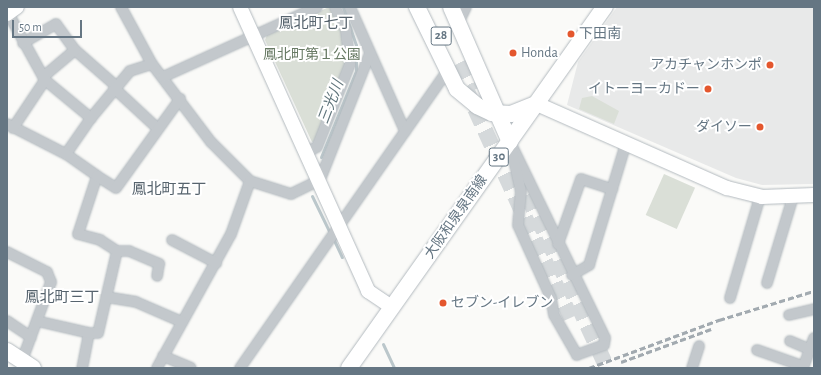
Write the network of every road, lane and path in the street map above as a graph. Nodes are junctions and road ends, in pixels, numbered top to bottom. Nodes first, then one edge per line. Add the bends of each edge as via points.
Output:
1 (121, 7) edge
2 (240, 7) edge
3 (317, 7) edge
4 (335, 7) edge
5 (350, 7) edge
6 (417, 7) edge
7 (428, 7) edge
8 (442, 7) edge
9 (450, 7) edge
10 (466, 7) edge
11 (605, 7) edge
12 (10, 11) edge
13 (458, 24) junction
14 (253, 37) junction
15 (23, 43) junction
16 (75, 50) junction
17 (370, 53) junction
18 (152, 64) junction
19 (456, 66) junction
20 (162, 77) junction
21 (44, 78) junction
22 (115, 87) junction
23 (180, 99) junction
24 (537, 104) junction
25 (496, 112) junction
26 (90, 118) junction
27 (9, 127) edge
28 (157, 128) junction
29 (405, 131) junction
30 (510, 142) junction
31 (626, 143) junction
32 (307, 152) junction
33 (66, 154) junction
34 (97, 176) junction
35 (320, 180) junction
36 (250, 181) junction
37 (612, 189) junction
38 (814, 195) edge
39 (760, 197) junction
40 (793, 197) junction
41 (337, 227) junction
42 (172, 240) dead end
43 (558, 244) junction
44 (117, 251) junction
45 (7, 252) edge
46 (216, 263) junction
47 (572, 275) junction
48 (157, 276) dead end
49 (766, 283) dead end
50 (106, 297) junction
51 (730, 298) dead end
52 (392, 307) junction
53 (814, 309) edge
54 (789, 315) dead end
55 (7, 321) edge
56 (37, 321) junction
57 (182, 322) junction
58 (89, 333) junction
59 (31, 338) junction
60 (814, 338) edge
61 (790, 342) dead end
62 (699, 346) dead end
63 (810, 349) junction
64 (757, 350) dead end
65 (7, 351) edge
66 (163, 356) junction
67 (28, 365) edge
68 (806, 365) edge
69 (82, 368) edge
70 (157, 368) edge
71 (191, 368) edge
72 (240, 368) edge
73 (349, 368) edge
74 (692, 368) edge

1 - 18 street via 140,47
2 - 14 street
3 - 14 street
4 - 32 street via 346,30 350,64 317,147
5 - 17 street
6 - 19 main road
7 - 19 main road, 28
8 - 19 main road, 28
9 - 13 main road
10 - 13 street
11 - 24 main road, 大阪和泉泉南線 / 30
12 - 15 street
13 - 25 main road
14 - 20 street
14 - 32 street
15 - 16 street via 56,24
15 - 21 street
16 - 21 street
16 - 22 street
17 - 29 street
17 - 35 street
18 - 20 street
18 - 22 street via 130,71
19 - 25 main road via 457,89 477,106 492,113
19 - 29 street
20 - 23 street
21 - 26 street
21 - 27 street
22 - 26 street
22 - 28 street
23 - 28 street
23 - 36 street via 229,163
24 - 25 main road via 518,113
24 - 30 main road, 大阪和泉泉南線 / 30
24 - 31 street
25 - 30 main road
26 - 33 street
27 - 33 street
28 - 34 street via 116,188
29 - 41 street
30 - 43 street
30 - 47 street via 521,186 518,225 551,298 554,315 576,355 604,345 605,338
30 - 52 main road, 大阪和泉泉南線 / 30
31 - 37 street
31 - 39 street via 727,188
32 - 35 street
33 - 34 street
34 - 44 street via 78,234 100,240
35 - 36 street via 291,194
35 - 41 street
36 - 46 street via 240,214
37 - 43 street via 580,179
37 - 47 street via 589,266
38 - 40 street
39 - 40 street
39 - 51 street
40 - 49 street
41 - 52 street via 368,291
41 - 72 street
42 - 46 street
43 - 47 street
44 - 48 street via 129,251 159,264
44 - 50 street
45 - 56 street via 47,272 51,282
46 - 57 street
50 - 57 street via 142,304
50 - 58 street via 98,333
52 - 73 main road, 大阪和泉泉南線 / 30
53 - 54 street
55 - 59 street
56 - 58 street
56 - 59 street
57 - 66 street
58 - 69 street
59 - 67 street
60 - 63 street
61 - 63 street
62 - 74 street
63 - 68 street
64 - 68 street
65 - 67 main road
66 - 70 street
66 - 71 street

